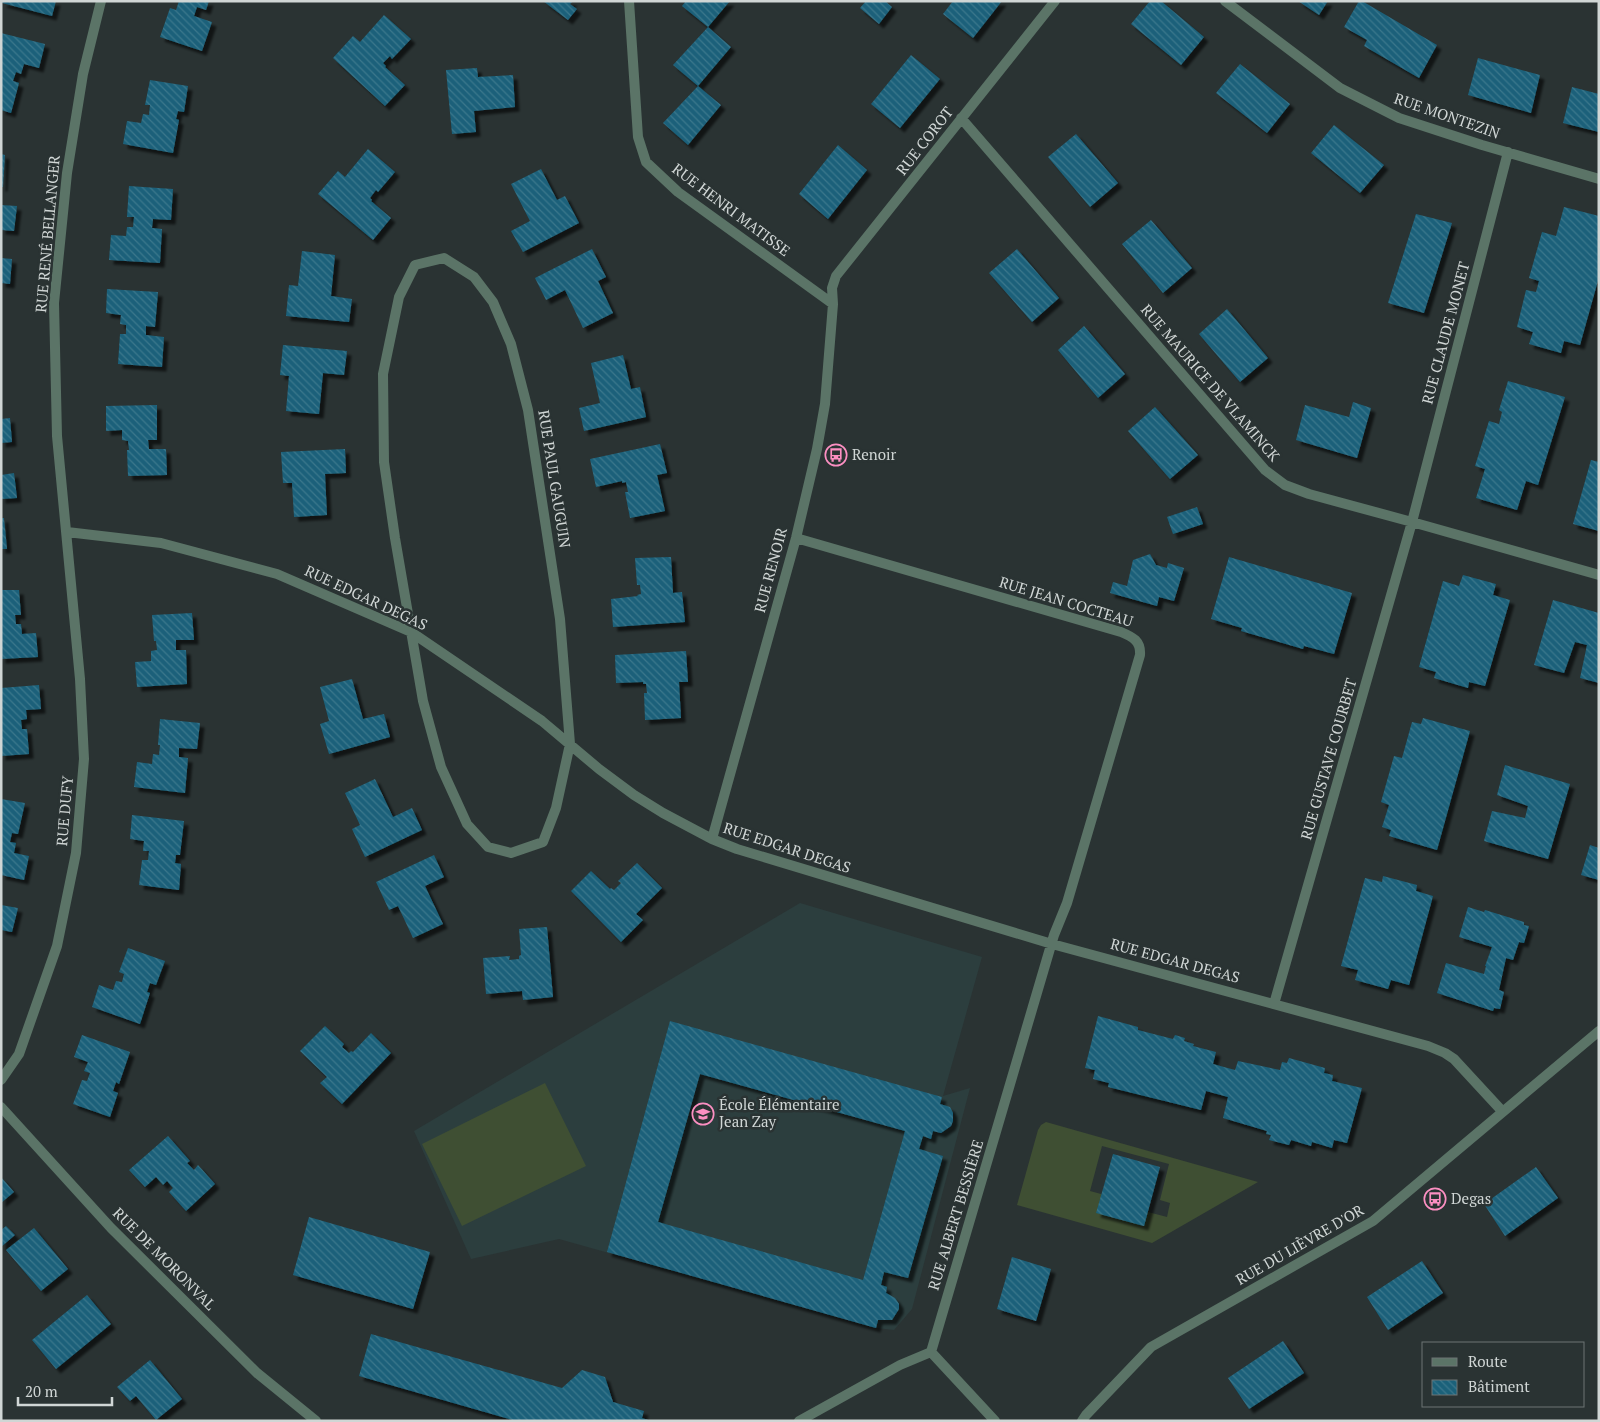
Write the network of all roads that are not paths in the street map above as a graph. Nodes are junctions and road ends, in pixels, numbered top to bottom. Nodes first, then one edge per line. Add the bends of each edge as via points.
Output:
1 (102, 1) edge
2 (629, 1) edge
3 (1055, 1) edge
4 (1225, 1) edge
5 (961, 118) junction
6 (1508, 152) junction
7 (1599, 179) edge
8 (833, 304) junction
9 (1412, 522) junction
10 (67, 532) junction
11 (796, 538) junction
12 (1599, 575) edge
13 (411, 632) junction
14 (570, 744) junction
15 (712, 839) junction
16 (1052, 944) junction
17 (1274, 1004) junction
18 (1599, 1030) edge
19 (1, 1080) edge
20 (1, 1107) edge
21 (1502, 1111) junction
22 (931, 1352) junction
23 (316, 1421) edge
24 (799, 1421) edge
25 (995, 1421) edge
26 (1082, 1421) edge

1 - 10 street, RUE RENÉ BELLANGER via 83,74 67,173 54,303 58,436
2 - 8 street, RUE HENRI MATISSE via 638,137 646,162 678,192
3 - 5 street, RUE COROT
4 - 6 street, RUE MONTEZIN via 1340,88 1399,118
5 - 8 street, RUE COROT via 836,276 832,288
5 - 9 street, RUE MAURICE DE VLAMINCK via 1265,470 1285,485 1308,494
6 - 7 street, RUE MONTEZIN
6 - 9 street, RUE CLAUDE MONET
8 - 11 street, RUE RENOIR via 818,449
9 - 12 street, RUE MAURICE DE VLAMINCK
9 - 17 street, RUE GUSTAVE COURBET
10 - 13 street, RUE EDGAR DEGAS via 161,543 277,574
10 - 19 street, RUE DUFY via 84,759 76,853 57,946 19,1054
11 - 15 street, RUE RENOIR
11 - 16 street, RUE JEAN COCTEAU via 1121,632 1139,644 1140,655
13 - 14 street, RUE EDGAR DEGAS via 542,721
13 - 14 street, RUE PAUL GAUGUIN via 423,701 441,767 467,824 488,847 511,853 543,842 556,808
13 - 14 street, RUE PAUL GAUGUIN via 384,462 383,374 399,297 415,265 444,258 474,277 493,302 511,344 528,410 560,619
14 - 15 street, RUE EDGAR DEGAS via 634,795
15 - 16 street, RUE EDGAR DEGAS via 761,858
16 - 17 street, RUE EDGAR DEGAS
16 - 22 street, RUE ALBERT BESSIÈRE
17 - 21 street, RUE EDGAR DEGAS via 1445,1053
18 - 21 street, RUE DU LIÈVRE D'OR
20 - 23 street, RUE DE MORONVAL via 111,1228 257,1373
21 - 26 street, RUE DU LIÈVRE D'OR via 1372,1221 1150,1347
22 - 24 street via 900,1365
22 - 25 street

